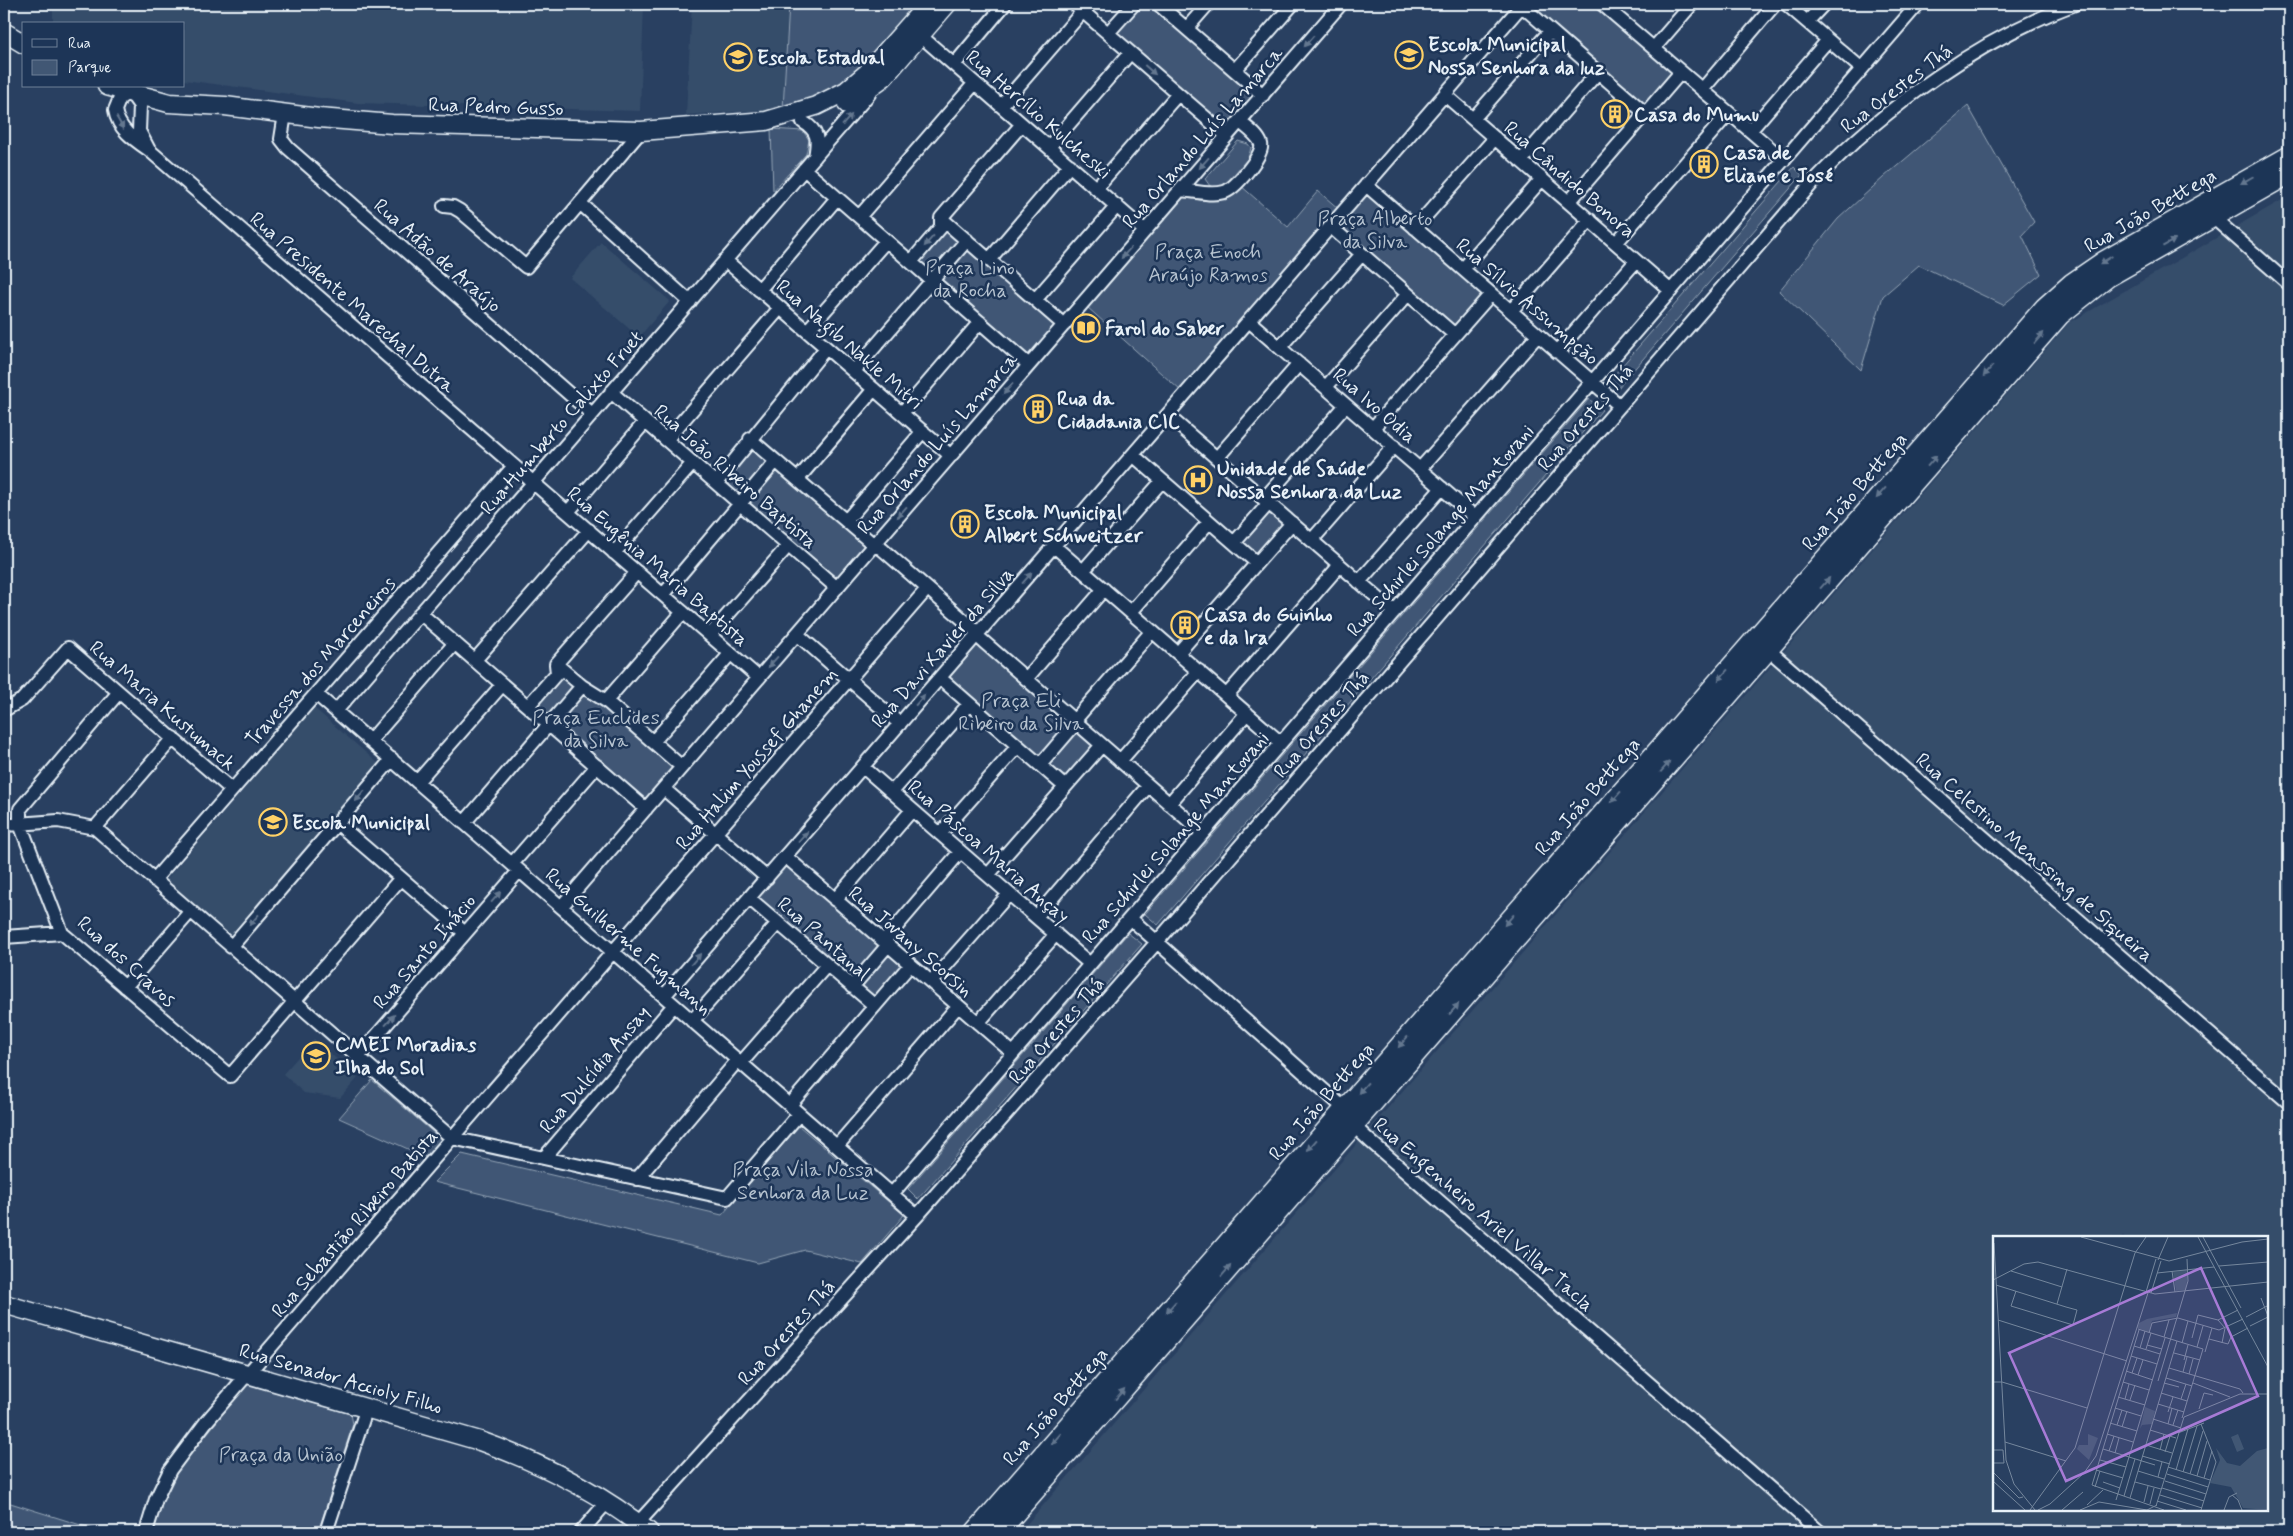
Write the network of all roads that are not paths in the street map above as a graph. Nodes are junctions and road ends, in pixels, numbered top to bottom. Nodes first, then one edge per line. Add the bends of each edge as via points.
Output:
1 (928, 4) edge
2 (947, 4) edge
3 (1006, 4) edge
4 (1134, 4) edge
5 (1158, 4) edge
6 (1208, 4) edge
7 (1293, 4) edge
8 (1340, 4) edge
9 (1692, 4) edge
10 (1775, 4) edge
11 (1786, 4) edge
12 (1824, 4) edge
13 (1918, 4) edge
14 (2075, 4) edge
15 (1523, 5) edge
16 (1605, 5) edge
17 (1078, 8) edge
18 (1807, 22) junction
19 (1187, 28) junction
20 (914, 30) junction
21 (1550, 30) junction
22 (4, 32) edge
23 (1108, 33) junction
24 (1828, 40) junction
25 (22, 43) edge
26 (1654, 48) junction
27 (1130, 53) junction
28 (954, 65) junction
29 (1862, 69) junction
30 (1235, 70) junction
31 (1598, 72) junction
32 (1681, 72) junction
33 (884, 77) junction
34 (975, 83) junction
35 (115, 88) edge
36 (1702, 90) junction
37 (130, 92) junction
38 (1178, 94) junction
39 (1263, 95) junction
40 (1445, 95) junction
41 (1001, 106) junction
42 (1645, 113) junction
43 (1729, 113) junction
44 (286, 114) junction
45 (1473, 120) junction
46 (766, 121) junction
47 (803, 122) junction
48 (1240, 122) junction
49 (1022, 124) junction
50 (641, 131) junction
51 (1750, 131) junction
52 (1227, 136) junction
53 (1495, 138) junction
54 (1049, 147) junction
55 (148, 150) junction
56 (2289, 156) edge
57 (815, 157) junction
58 (1784, 160) junction
59 (1521, 161) junction
60 (1070, 165) junction
61 (804, 170) junction
62 (2289, 174) edge
63 (1542, 179) junction
64 (1366, 185) junction
65 (1096, 188) junction
66 (1181, 190) junction
67 (837, 198) junction
68 (1569, 202) junction
69 (580, 203) junction
70 (444, 206) dead end
71 (1117, 206) junction
72 (2207, 212) junction
73 (859, 217) junction
74 (941, 218) junction
75 (1590, 220) junction
76 (1331, 227) junction
77 (1415, 228) junction
78 (1145, 231) junction
79 (967, 240) junction
80 (886, 241) junction
81 (1616, 243) junction
82 (1362, 254) junction
83 (726, 260) junction
84 (989, 260) junction
85 (1636, 261) junction
86 (911, 262) junction
87 (1463, 269) junction
88 (932, 281) junction
89 (2289, 284) edge
90 (760, 290) junction
91 (1671, 291) junction
92 (1408, 294) junction
93 (1491, 294) junction
94 (1035, 300) junction
95 (690, 302) junction
96 (780, 308) junction
97 (1511, 311) junction
98 (1249, 321) junction
99 (980, 322) junction
100 (1064, 325) junction
101 (807, 331) junction
102 (1455, 335) junction
103 (1538, 335) junction
104 (1280, 347) junction
105 (826, 348) junction
106 (1557, 352) junction
107 (1299, 364) junction
108 (1029, 365) junction
109 (854, 372) junction
110 (1592, 382) junction
111 (1326, 387) junction
112 (874, 389) junction
113 (611, 392) junction
114 (1346, 405) junction
115 (1620, 406) junction
116 (902, 413) junction
117 (592, 414) junction
118 (1168, 415) junction
119 (645, 422) junction
120 (1373, 428) junction
121 (923, 431) junction
122 (750, 439) junction
123 (666, 440) junction
124 (1394, 446) junction
125 (1133, 455) junction
126 (951, 456) junction
127 (1218, 458) junction
128 (776, 461) junction
129 (693, 463) junction
130 (514, 466) junction
131 (1420, 469) junction
132 (798, 479) junction
133 (1162, 480) junction
134 (533, 482) junction
135 (716, 483) junction
136 (1442, 488) junction
137 (1266, 501) junction
138 (740, 504) junction
139 (568, 512) junction
140 (1475, 517) junction
141 (846, 521) junction
142 (1210, 522) junction
143 (1292, 523) junction
144 (589, 530) junction
145 (1312, 540) junction
146 (1234, 543) junction
147 (874, 545) junction
148 (788, 546) junction
149 (1054, 546) junction
150 (614, 553) junction
151 (1257, 563) junction
152 (1340, 565) junction
153 (1083, 571) junction
154 (636, 572) junction
155 (1359, 582) junction
156 (836, 588) junction
157 (927, 588) junction
158 (1104, 589) junction
159 (663, 594) junction
160 (683, 612) junction
161 (1131, 612) junction
162 (1394, 612) junction
163 (420, 613) junction
164 (1152, 631) junction
165 (797, 634) junction
166 (710, 636) junction
167 (976, 636) junction
168 (455, 643) junction
169 (1761, 644) junction
170 (731, 653) junction
171 (1178, 653) junction
172 (475, 660) junction
173 (556, 664) junction
174 (1199, 671) junction
175 (759, 678) junction
176 (940, 678) junction
177 (849, 679) junction
178 (1026, 679) junction
179 (502, 685) junction
180 (582, 686) junction
181 (119, 692) junction
182 (316, 694) junction
183 (1227, 696) junction
184 (606, 701) junction
185 (969, 704) junction
186 (528, 706) junction
187 (4, 710) edge
188 (336, 711) junction
189 (1248, 714) junction
190 (1075, 722) junction
191 (548, 724) junction
192 (900, 724) junction
193 (172, 738) junction
194 (370, 740) junction
195 (653, 742) junction
196 (1281, 743) junction
197 (1102, 745) junction
198 (1018, 746) junction
199 (392, 759) junction
200 (1120, 761) junction
201 (1040, 765) junction
202 (597, 766) junction
203 (682, 767) junction
204 (863, 767) junction
205 (417, 782) junction
206 (1064, 786) junction
207 (1148, 786) junction
208 (664, 789) junction
209 (232, 790) junction
210 (892, 792) junction
211 (1169, 804) junction
212 (646, 809) junction
213 (912, 810) junction
214 (337, 823) junction
215 (464, 823) junction
216 (20, 824) junction
217 (4, 825) edge
218 (95, 828) junction
219 (1203, 833) junction
220 (716, 834) junction
221 (940, 834) junction
222 (960, 852) junction
223 (785, 856) junction
224 (516, 867) junction
225 (988, 875) junction
226 (1558, 877) junction
227 (401, 878) junction
228 (767, 878) junction
229 (154, 880) junction
230 (1009, 894) junction
231 (749, 898) junction
232 (835, 900) junction
233 (561, 907) junction
234 (190, 912) junction
235 (1036, 917) junction
236 (1130, 918) junction
237 (778, 923) junction
238 (62, 933) junction
239 (465, 933) junction
240 (1056, 934) junction
241 (4, 937) edge
242 (1157, 942) junction
243 (886, 943) junction
244 (230, 947) junction
245 (614, 952) junction
246 (1090, 964) junction
247 (827, 965) junction
248 (910, 965) junction
249 (931, 982) junction
250 (125, 987) junction
251 (852, 987) junction
252 (669, 1000) junction
253 (294, 1002) junction
254 (875, 1006) junction
255 (958, 1006) junction
256 (692, 1021) junction
257 (978, 1023) junction
258 (1013, 1053) junction
259 (358, 1057) junction
260 (739, 1061) junction
261 (2289, 1103) edge
262 (1344, 1108) junction
263 (795, 1109) junction
264 (1354, 1125) junction
265 (452, 1138) junction
266 (838, 1146) junction
267 (544, 1158) junction
268 (637, 1179) junction
269 (892, 1194) junction
270 (917, 1216) junction
271 (4, 1304) edge
272 (248, 1374) junction
273 (367, 1407) junction
274 (1096, 1408) junction
275 (1081, 1425) junction
276 (607, 1502) junction
277 (643, 1528) edge
278 (146, 1532) edge
279 (326, 1532) edge
280 (580, 1532) edge
281 (975, 1532) edge
282 (999, 1532) edge
283 (1820, 1532) edge

1 - 20 main road, Rua Pedro Gusso
2 - 20 main road, Rua Pedro Gusso
3 - 28 street
4 - 23 street
5 - 19 street
6 - 19 street
7 - 30 street
8 -> 39 street, Rua Orlando Luís Lamarca
9 - 26 street
10 - 36 street
11 - 18 street
12 - 18 street
13 - 29 street, Rua Schirlei Solange Mantovani
14 - 115 street, Rua Orestes Thá via 2028,23 1981,48 1848,147 1815,180
15 - 21 street
15 - 40 street, Rua Davi Xavier da Silva
16 - 26 street
17 - 23 street
17 - 41 street
18 - 24 street
19 - 30 street
20 - 28 street, Rua Hercílio Kulcheski
20 - 33 main road, Rua Pedro Gusso
20 - 46 main road, Rua Pedro Gusso via 846,91 816,106
21 - 31 street
21 - 45 street
22 - 25 main road
23 - 27 street
24 - 29 street
24 - 51 street
26 - 32 street
27 -> 38 street
27 - 54 street
28 - 34 street, Rua Hercílio Kulcheski
29 - 58 street, Rua Schirlei Solange Mantovani
30 - 39 street
31 - 42 street
31 - 59 street
32 - 36 street
32 - 42 street
33 - 47 main road, Rua Pedro Gusso via 839,108
57 -> 33 street, Rua Humberto Calixto Fruet
34 - 41 street, Rua Hercílio Kulcheski
34 - 73 street
35 - 37 main road, Rua Pedro Gusso
36 - 43 street
37 - 44 main road, Rua Pedro Gusso via 192,97 225,106
37 - 55 street, Rua Presidente Marechal Dutra via 140,106 139,132
37 -> 55 street, Rua Presidente Marechal Dutra via 116,103 116,117 128,134
38 - 52 street
38 - 65 street
39 - 48 street, Rua Orlando Luís Lamarca
40 - 45 street, Rua Cândido Bonora
40 - 64 street, Rua Davi Xavier da Silva
41 - 49 street, Rua Hercílio Kulcheski
42 - 68 street
43 - 51 street
43 - 81 street
44 - 50 main road, Rua Pedro Gusso via 392,124
44 - 117 street, Rua Adão de Araújo via 281,139 288,148
45 - 53 street, Rua Cândido Bonora
46 - 47 main road, Rua Pedro Gusso
46 - 50 main road, Rua Pedro Gusso
47 - 57 street via 816,132
48 - 52 street, Rua Orlando Luís Lamarca
48 - 66 street via 1260,142 1256,161 1226,192
49 - 54 street, Rua Hercílio Kulcheski
49 - 74 street
50 - 69 street
51 - 58 street
52 -> 66 street, Rua Orlando Luís Lamarca
53 - 59 street, Rua Cândido Bonora
53 - 77 street
54 - 60 street, Rua Hercílio Kulcheski
55 - 130 street, Rua Presidente Marechal Dutra
56 -> 72 main road, Rua João Bettega
57 - 61 street, Rua Humberto Calixto Fruet
58 - 91 street, Rua Schirlei Solange Mantovani
59 - 63 street, Rua Cândido Bonora
60 - 65 street, Rua Hercílio Kulcheski
60 - 84 street
61 - 67 street
61 - 83 street, Rua Humberto Calixto Fruet
62 - 72 main road, Rua João Bettega
63 - 68 street, Rua Cândido Bonora
63 - 87 street
64 - 76 street, Rua Davi Xavier da Silva
64 - 77 street, Rua Sílvio Assumpção
65 - 71 street, Rua Hercílio Kulcheski
66 - 78 street, Rua Orlando Luís Lamarca
67 - 73 street
67 - 90 street
68 - 75 street, Rua Cândido Bonora
69 - 70 street via 526,267 460,210
69 - 95 street
71 - 78 street, Rua Hercílio Kulcheski
71 - 94 street
72 - 89 street
72 - 169 main road, Rua João Bettega via 2108,277 2060,315
73 - 80 street
74 - 79 street
74 -> 86 street via 941,227
75 - 81 street, Rua Cândido Bonora
75 - 97 street
76 - 82 street
76 - 98 street, Rua Davi Xavier da Silva
77 - 87 street, Rua Sílvio Assumpção
78 -> 100 street, Rua Orlando Luís Lamarca
79 - 84 street
79 - 88 street
80 - 86 street
80 - 101 street
81 - 85 street, Rua Cândido Bonora
82 - 92 street
82 - 104 street
83 - 90 street, Rua Nagib Nakle Mitri
83 - 95 street, Rua Humberto Calixto Fruet
84 - 94 street
85 - 91 street, Rua Cândido Bonora
85 - 106 street
86 - 88 street
87 - 93 street, Rua Sílvio Assumpção
88 - 99 street
88 - 109 street
90 - 96 street, Rua Nagib Nakle Mitri
91 - 110 street, Rua Schirlei Solange Mantovani
92 - 102 street
92 - 111 street
93 - 97 street, Rua Sílvio Assumpção
93 - 102 street
94 - 100 street
95 - 113 street, Rua Humberto Calixto Fruet
96 - 101 street, Rua Nagib Nakle Mitri
96 - 123 street
97 - 103 street, Rua Sílvio Assumpção
98 - 104 street, Rua Ivo Odia
98 - 118 street, Rua Davi Xavier da Silva
99 - 108 street
99 - 116 street
100 - 108 street, Rua Orlando Luís Lamarca
101 - 105 street, Rua Nagib Nakle Mitri
102 - 120 street
103 - 106 street, Rua Sílvio Assumpção
103 - 131 street
104 - 107 street, Rua Ivo Odia
105 - 109 street, Rua Nagib Nakle Mitri
105 - 122 street
106 - 110 street, Rua Sílvio Assumpção
107 - 111 street, Rua Ivo Odia
107 - 127 street
108 -> 126 street, Rua Orlando Luís Lamarca
109 - 112 street, Rua Nagib Nakle Mitri
110 - 115 street, Rua Sílvio Assumpção
110 - 140 street, Rua Schirlei Solange Mantovani
111 - 114 street, Rua Ivo Odia
112 - 116 street, Rua Nagib Nakle Mitri
112 - 132 street
113 - 117 street, Rua Humberto Calixto Fruet
113 - 119 street, Rua João Ribeiro Baptista
114 - 120 street, Rua Ivo Odia
114 - 137 street
115 - 242 street, Rua Orestes Thá
116 - 121 street, Rua Nagib Nakle Mitri
117 - 134 street, Rua Humberto Calixto Fruet
118 - 125 street, Rua Davi Xavier da Silva
118 - 127 street
119 - 123 street, Rua João Ribeiro Baptista
119 - 139 street
120 - 124 street, Rua Ivo Odia
121 - 126 street, Rua Nagib Nakle Mitri
121 - 141 street
122 - 128 street
122 - 135 street
123 - 129 street, Rua João Ribeiro Baptista
124 - 131 street, Rua Ivo Odia
124 - 145 street
125 - 133 street
125 - 149 street, Rua Davi Xavier da Silva
126 -> 147 street, Rua Orlando Luís Lamarca
127 - 137 street
128 - 132 street
128 - 138 street
129 - 135 street, Rua João Ribeiro Baptista
129 - 150 street
130 - 134 street, Rua Presidente Marechal Dutra
130 - 182 street, Travessa dos Marceneiros
131 - 136 street, Rua Ivo Odia
132 - 141 street
133 - 142 street
133 - 153 street
134 - 139 street, Rua Eugênia Maria Baptista
134 - 163 street, Rua Humberto Calixto Fruet
135 - 138 street, Rua João Ribeiro Baptista
136 - 140 street, Rua Ivo Odia
136 - 155 street
137 - 143 street
137 - 146 street
138 - 148 street, Rua João Ribeiro Baptista
138 - 159 street
139 - 144 street, Rua Eugênia Maria Baptista
140 - 162 street, Rua Schirlei Solange Mantovani
141 - 147 street
142 - 146 street
142 - 161 street
143 - 145 street
143 - 151 street
144 - 150 street, Rua Eugênia Maria Baptista
144 - 172 street
145 - 152 street
146 - 151 street
147 - 156 street, Rua Orlando Luís Lamarca
147 - 157 street
148 - 156 street, Rua João Ribeiro Baptista
148 - 166 street
149 - 153 street
167 -> 149 street, Rua Davi Xavier da Silva
150 - 154 street, Rua Eugênia Maria Baptista
151 - 171 street
152 - 155 street
152 - 183 street
153 - 158 street
154 - 159 street, Rua Eugênia Maria Baptista
154 - 173 street
155 - 162 street
156 - 165 street, Rua Orlando Luís Lamarca
157 - 167 street via 974,629
157 - 177 street, Rua Halim Youssef Ghanem
158 - 161 street
158 - 178 street
159 - 160 street, Rua Eugênia Maria Baptista
160 - 166 street, Rua Eugênia Maria Baptista
160 - 184 street
161 - 164 street
162 - 196 street, Rua Schirlei Solange Mantovani
163 - 168 street
163 - 188 street, Rua Humberto Calixto Fruet
164 - 171 street
164 - 190 street
165 -> 175 street, Rua Orlando Luís Lamarca
165 - 177 street
166 - 170 street, Rua Eugênia Maria Baptista
167 - 176 street, Rua Davi Xavier da Silva
167 - 178 street
168 - 172 street
168 - 194 street
169 - 226 main road, Rua João Bettega
169 - 261 street, Rua Celestino Menssing de Siqueira
170 - 175 street, Rua Eugênia Maria Baptista
170 - 195 street
171 - 174 street
172 - 179 street
173 - 180 street
173 - 186 street via 557,672
174 - 183 street
174 - 200 street
175 - 203 street, Rua Orlando Luís Lamarca
176 - 185 street
192 -> 176 street, Rua Davi Xavier da Silva
177 - 192 street
177 - 220 street, Rua Halim Youssef Ghanem
178 - 190 street
179 - 186 street
179 - 205 street
180 - 184 street
180 - 191 street
181 - 187 street, Rua Maria Kustumack via 68,648 22,700
181 - 193 street, Rua Maria Kustumack
181 - 216 street via 20,808
182 - 188 street, Rua Guilherme Fugmann
182 - 209 street, Travessa dos Marceneiros
183 - 189 street
184 - 195 street
185 - 198 street
185 - 210 street
186 - 191 street
188 - 194 street, Rua Guilherme Fugmann
189 - 196 street
189 - 211 street
190 - 197 street
190 - 201 street
191 - 202 street
191 - 215 street
192 - 204 street, Rua Davi Xavier da Silva
193 - 209 street, Rua Maria Kustumack
193 - 218 street
194 - 199 street, Rua Guilherme Fugmann
195 - 203 street
196 - 219 street, Rua Schirlei Solange Mantovani
197 - 200 street
197 - 206 street
198 - 201 street
198 - 221 street
199 - 205 street, Rua Guilherme Fugmann
199 -> 214 street
200 - 207 street
201 - 206 street
202 - 212 street
202 - 224 street, Rua Santo Inácio
203 - 208 street, Rua Orlando Luís Lamarca
204 - 210 street, Rua Páscoa Maria Ançay
223 -> 204 street, Rua Davi Xavier da Silva
205 - 215 street, Rua Guilherme Fugmann
206 - 225 street
207 - 211 street
207 - 235 street
208 - 212 street, Rua Orlando Luís Lamarca
208 - 220 street
209 - 229 street, Travessa dos Marceneiros
210 - 213 street, Rua Páscoa Maria Ançay
211 - 219 street
212 - 233 street, Rua Orlando Luís Lamarca
213 - 221 street, Rua Páscoa Maria Ançay
213 - 232 street
214 - 227 street
214 -> 244 street
215 - 224 street, Rua Guilherme Fugmann
216 - 217 street
216 - 218 street via 58,821
216 - 238 street, Rua dos Cravos
218 - 229 street
219 - 236 street, Rua Schirlei Solange Mantovani
220 - 228 street
220 - 245 street, Rua Halim Youssef Ghanem
221 - 222 street, Rua Páscoa Maria Ançay
222 - 225 street, Rua Páscoa Maria Ançay
222 - 243 street
223 - 228 street, Rua Davi Xavier da Silva
223 - 232 street, Rua Jovany Scorsin
224 - 233 street, Rua Guilherme Fugmann
239 -> 224 street, Rua Santo Inácio
225 - 230 street, Rua Páscoa Maria Ançay
226 -> 262 main road, Rua João Bettega
264 -> 226 main road, Rua João Bettega
227 - 239 street
227 - 253 street
228 - 231 street, Rua Davi Xavier da Silva
229 - 234 street
230 - 235 street, Rua Páscoa Maria Ançay
230 - 249 street
231 - 237 street, Rua Pantanal
252 -> 231 street, Rua Davi Xavier da Silva
232 - 243 street, Rua Jovany Scorsin
233 - 245 street, Rua Guilherme Fugmann
234 - 244 street
234 - 250 street
235 - 240 street, Rua Páscoa Maria Ançay
236 - 242 street, Rua Engenheiro Ariel Villar Tacla
236 - 246 street, Rua Schirlei Solange Mantovani
237 - 247 street, Rua Pantanal
237 - 256 street
238 - 241 street
238 - 250 street, Rua dos Cravos
259 -> 239 street, Rua Santo Inácio
240 - 246 street, Rua Páscoa Maria Ançay
240 - 257 street
242 - 262 street, Rua Engenheiro Ariel Villar Tacla
242 - 270 street, Rua Orestes Thá
243 - 248 street, Rua Jovany Scorsin
243 - 251 street
244 - 253 street
245 - 252 street, Rua Guilherme Fugmann
245 - 265 street, Rua Sebastião Ribeiro Batista
246 - 258 street, Rua Schirlei Solange Mantovani
247 - 251 street, Rua Pantanal
247 - 260 street
248 - 249 street, Rua Jovany Scorsin
248 - 254 street
249 - 255 street, Rua Jovany Scorsin
250 - 253 street, Rua dos Cravos via 230,1076
251 - 254 street, Rua Pantanal
252 - 256 street, Rua Guilherme Fugmann
252 - 267 street, Rua Dulcídia Ansay
253 - 259 street
254 - 263 street
255 - 257 street, Rua Jovany Scorsin
255 - 266 street
256 - 260 street, Rua Guilherme Fugmann
257 - 258 street, Rua Jovany Scorsin
258 - 269 street, Rua Schirlei Solange Mantovani
259 - 265 street
260 - 263 street, Rua Guilherme Fugmann
260 - 268 street
262 - 264 street, Rua Engenheiro Ariel Villar Tacla
262 -> 274 main road, Rua João Bettega
263 - 266 street, Rua Guilherme Fugmann
263 - 268 street via 727,1198
274 -> 264 main road, Rua João Bettega
264 - 283 street, Rua Engenheiro Ariel Villar Tacla
265 - 267 street
265 - 272 street, Rua Sebastião Ribeiro Batista
266 - 269 street, Rua Guilherme Fugmann
267 - 268 street
269 - 270 street, Rua Guilherme Fugmann
270 - 277 street, Rua Orestes Thá
271 - 272 main road, Rua Senador Accioly Filho
272 - 273 main road, Rua Senador Accioly Filho
272 - 278 street, Rua Sebastião Ribeiro Batista via 194,1436 170,1470
273 - 276 main road, Rua Senador Accioly Filho via 507,1450 553,1470
273 - 279 street
274 - 275 main road, Rua João Bettega
275 -> 281 main road, Rua João Bettega
275 - 282 main road, Rua João Bettega
276 - 277 main road, Rua Senador Accioly Filho
276 - 280 street

